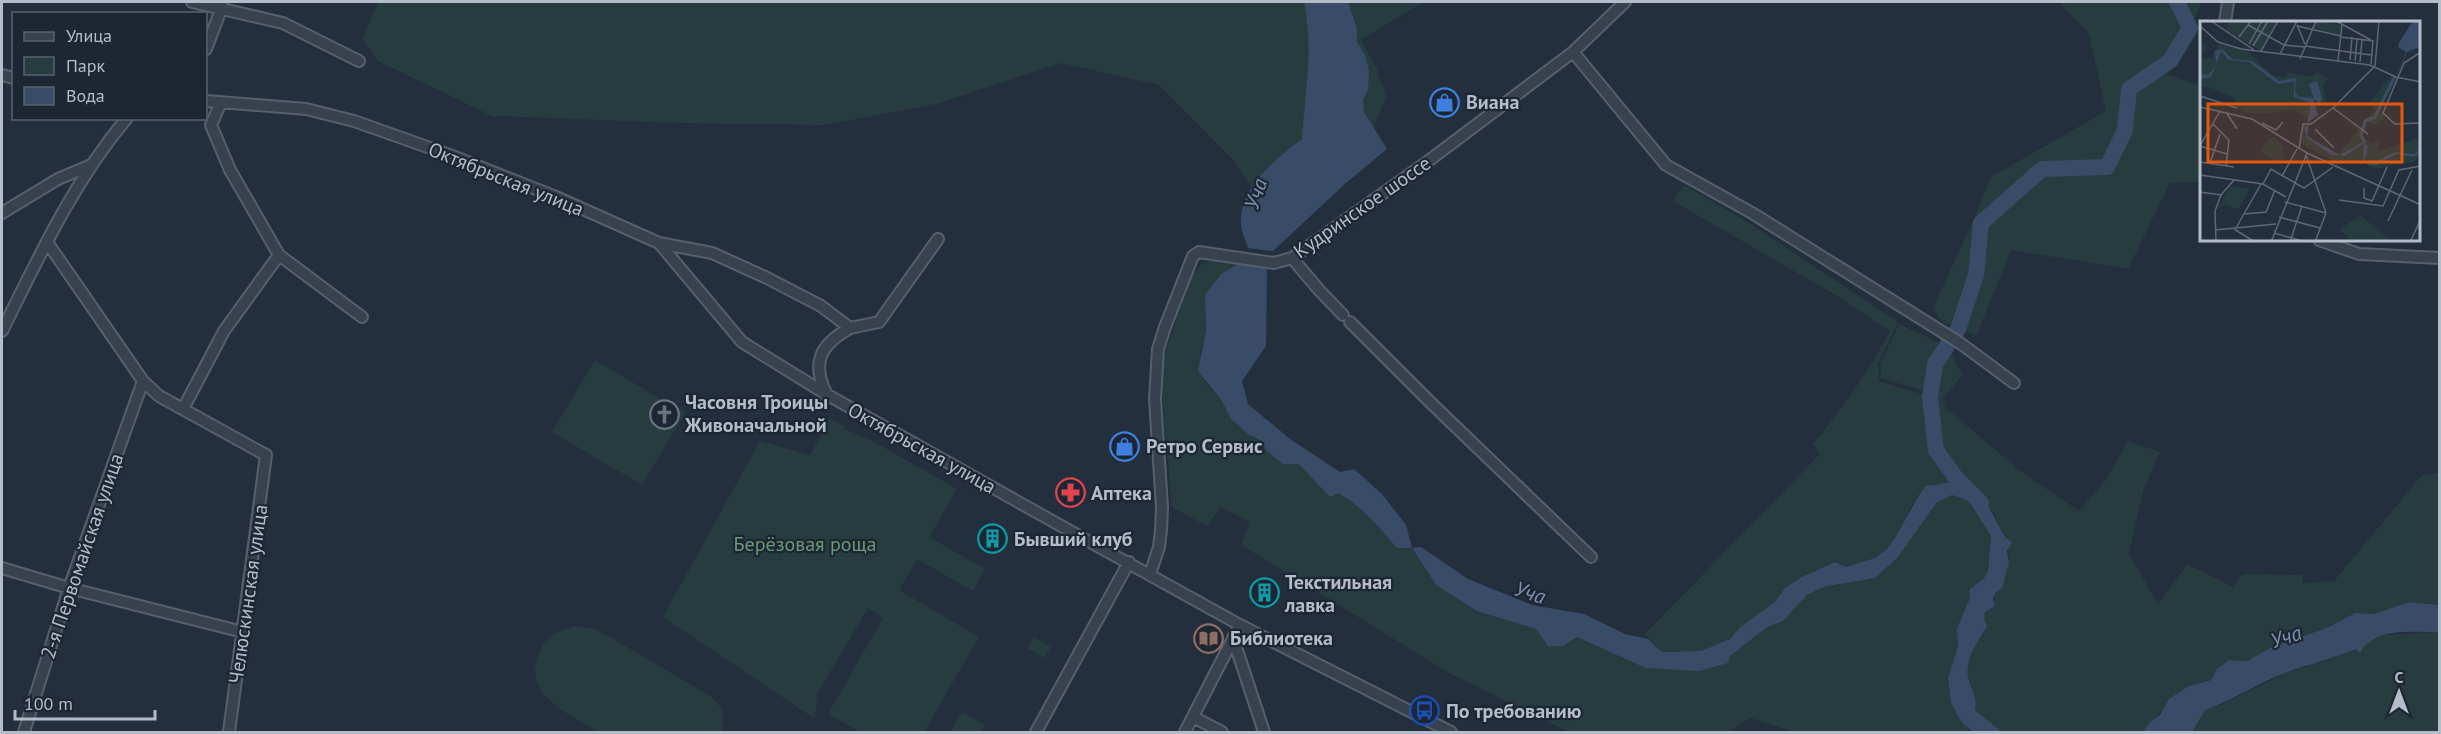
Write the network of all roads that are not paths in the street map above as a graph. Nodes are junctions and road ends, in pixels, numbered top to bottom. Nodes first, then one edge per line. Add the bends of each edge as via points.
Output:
1 (192, 2) edge
2 (1625, 2) edge
3 (2228, 2) edge
4 (222, 7) junction
5 (2225, 21) edge
6 (207, 46) edge
7 (1573, 52) junction
8 (359, 61) dead end
9 (207, 101) edge
10 (221, 102) junction
11 (125, 120) edge
12 (91, 165) junction
13 (2, 213) edge
14 (938, 239) dead end
15 (47, 242) junction
16 (2324, 242) edge
17 (659, 243) junction
18 (279, 255) junction
19 (1292, 258) junction
20 (2439, 258) edge
21 (362, 316) dead end
22 (850, 328) junction
23 (2, 331) edge
24 (143, 381) junction
25 (2014, 383) dead end
26 (826, 394) junction
27 (183, 409) junction
28 (1591, 557) dead end
29 (1129, 562) junction
30 (2, 567) edge
31 (1150, 574) junction
32 (69, 588) junction
33 (1240, 625) junction
34 (243, 632) junction
35 (1233, 638) junction
36 (1193, 717) junction
37 (24, 732) edge
38 (229, 732) edge
39 (1036, 732) edge
40 (1185, 732) edge
41 (1222, 732) edge
42 (1264, 732) edge
43 (1451, 732) edge

1 - 4 street
2 - 7 street, Кудринское шоссе
3 - 5 street
4 - 6 street
4 - 8 street via 283,23
7 - 19 street, Кудринское шоссе
7 - 25 street via 1666,165 1752,213 1960,343
9 - 10 street, Октябрьская улица
10 - 17 street, Октябрьская улица via 306,109 354,121 556,197
10 - 18 street via 211,125 231,170
11 - 12 street
12 - 13 street via 58,179
12 - 15 street
14 - 22 street via 879,322
15 - 23 street
15 - 24 street
16 - 20 street via 2359,254
17 - 22 street via 712,253 755,272 821,306
17 - 26 street, Октябрьская улица via 742,342
18 - 21 street
18 - 27 street via 224,331
19 - 28 street via 1430,402
19 - 31 street, Кудринское шоссе via 1274,263 1199,252 1193,256 1158,349 1155,399 1162,518 1159,547
22 - 26 street via 823,349 819,379
24 - 27 street via 159,396
24 - 32 street, 2-я Первомайская улица
26 - 29 street, Октябрьская улица
27 - 34 street, Челюскинская улица via 266,455
29 - 31 street, Октябрьская улица
29 - 39 street
30 - 32 street
31 - 33 street, Октябрьская улица
32 - 34 street
32 - 37 street, 2-я Первомайская улица
33 - 35 street
33 - 43 street, Октябрьская улица
34 - 38 street, Челюскинская улица
35 - 36 street
35 - 42 street
36 - 40 street
36 - 41 street

